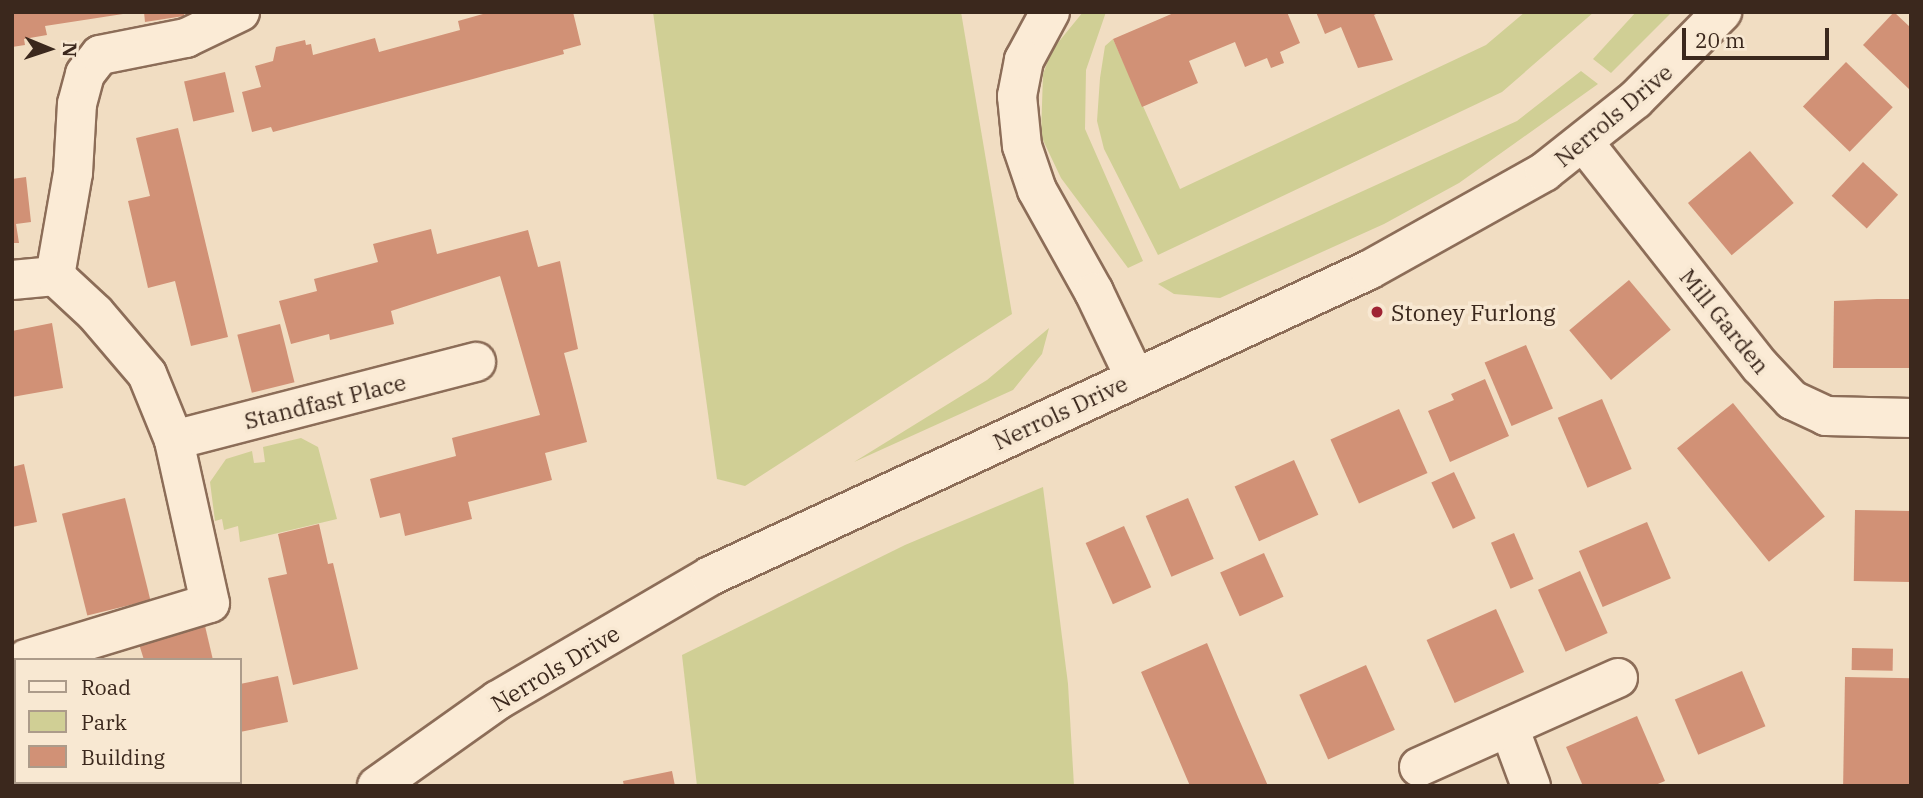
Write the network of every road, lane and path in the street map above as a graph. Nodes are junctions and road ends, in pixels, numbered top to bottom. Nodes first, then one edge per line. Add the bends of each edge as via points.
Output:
1 (240, 12) edge
2 (1050, 12) edge
3 (1722, 12) edge
4 (1585, 144) junction
5 (55, 276) junction
6 (12, 280) edge
7 (476, 362) dead end
8 (1135, 378) junction
9 (1911, 418) edge
10 (174, 440) junction
11 (29, 658) edge
12 (1618, 678) dead end
13 (1508, 727) junction
14 (1419, 767) dead end
15 (377, 786) edge
16 (1531, 786) edge

1 - 5 street via 186,38 100,55 85,74
2 - 8 street via 1024,60 1017,96 1022,146 1037,190
3 - 4 street, Nerrols Drive via 1675,64
4 - 8 street, Nerrols Drive via 1544,172 1369,270
4 - 9 street, Mill Garden via 1760,366 1792,400 1826,416
5 - 6 street
5 - 10 street via 95,313 147,374
7 - 10 street, Standfast Place
8 - 15 street, Nerrols Drive via 710,576 498,700
10 - 11 street via 209,603
12 - 13 street
13 - 14 street
13 - 16 street

